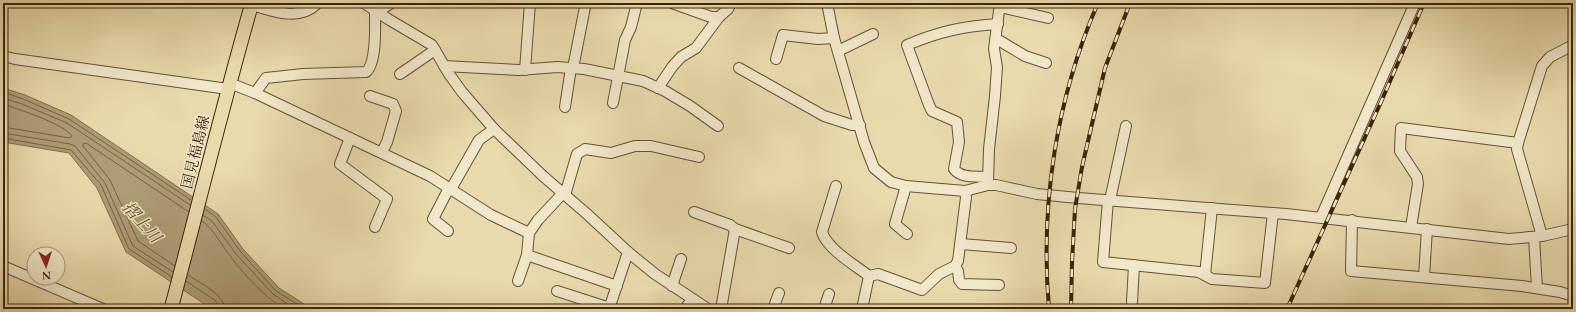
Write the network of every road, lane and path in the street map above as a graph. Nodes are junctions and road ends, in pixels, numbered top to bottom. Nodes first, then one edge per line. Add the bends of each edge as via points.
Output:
1 (318, 3) edge
2 (364, 3) edge
3 (391, 3) edge
4 (527, 3) edge
5 (530, 3) edge
6 (637, 3) edge
7 (672, 3) edge
8 (731, 3) edge
9 (827, 3) edge
10 (1415, 3) edge
11 (252, 4) edge
12 (1000, 5) edge
13 (585, 7) dead end
14 (376, 12) junction
15 (718, 17) junction
16 (1048, 18) dead end
17 (998, 24) junction
18 (873, 34) dead end
19 (834, 38) junction
20 (995, 41) junction
21 (1573, 45) edge
22 (435, 50) junction
23 (838, 51) junction
24 (3, 56) edge
25 (776, 59) dead end
26 (1046, 63) dead end
27 (444, 66) junction
28 (572, 68) junction
29 (739, 68) dead end
30 (525, 70) junction
31 (400, 74) dead end
32 (618, 76) junction
33 (228, 86) junction
34 (658, 88) junction
35 (255, 93) junction
36 (370, 96) dead end
37 (613, 103) dead end
38 (565, 107) dead end
39 (860, 125) junction
40 (718, 126) dead end
41 (1126, 126) dead end
42 (494, 129) junction
43 (350, 138) junction
44 (1518, 143) junction
45 (382, 152) junction
46 (699, 157) dead end
47 (988, 181) junction
48 (836, 186) dead end
49 (906, 186) junction
50 (450, 188) junction
51 (965, 191) junction
52 (564, 194) junction
53 (1109, 200) junction
54 (1212, 208) junction
55 (694, 212) dead end
56 (1273, 213) junction
57 (1321, 217) junction
58 (1352, 220) junction
59 (375, 227) dead end
60 (1411, 227) junction
61 (735, 228) junction
62 (1427, 229) junction
63 (1573, 229) edge
64 (448, 231) dead end
65 (529, 233) junction
66 (908, 234) dead end
67 (1538, 236) junction
68 (960, 244) junction
69 (789, 248) dead end
70 (1011, 248) dead end
71 (628, 252) junction
72 (527, 255) junction
73 (682, 259) dead end
74 (1134, 265) junction
75 (3, 266) edge
76 (955, 266) junction
77 (1205, 275) junction
78 (869, 276) junction
79 (1424, 277) junction
80 (518, 281) dead end
81 (999, 285) dead end
82 (617, 286) junction
83 (672, 286) junction
84 (1537, 288) junction
85 (557, 291) dead end
86 (780, 293) dead end
87 (829, 294) dead end
88 (1573, 296) edge
89 (692, 299) junction
90 (1132, 302) dead end
91 (610, 308) edge
92 (103, 309) edge
93 (170, 309) edge
94 (685, 309) edge
95 (708, 309) edge
96 (721, 309) edge
97 (772, 309) edge
98 (824, 309) edge
99 (862, 309) edge

1 - 11 street via 304,12 289,14
2 - 14 street
3 - 14 street
4 - 5 street
5 - 30 street
6 - 32 street via 625,40
7 - 15 street via 711,17
8 - 15 street
9 - 19 street
10 - 57 street
11 - 33 main road, 国見福島線
12 - 16 street
12 - 17 street
13 - 28 street
14 - 22 street via 432,45
14 - 35 street via 374,49 369,70 266,78
15 - 34 street via 696,48 672,67
17 - 20 street
17 - 47 street via 968,26 907,45 932,111 957,122 960,142 954,168 965,176
18 - 23 street
19 - 23 street
19 - 25 street via 783,35
20 - 26 street
20 - 47 street via 997,72
21 - 44 street via 1550,57 1542,66
22 - 27 street
22 - 31 street
23 - 39 street
24 - 33 street
27 - 30 street
27 - 42 street via 462,92
28 - 30 street
28 - 32 street
28 - 38 street
29 - 39 street via 824,116
32 - 34 street via 643,81
32 - 37 street
33 - 35 street
33 - 93 main road, 国見福島線
34 - 40 street
35 - 43 street
36 - 45 street via 393,104 396,111
39 - 49 street via 874,168 891,182
41 - 53 street
42 - 50 street via 479,140
42 - 52 street
43 - 45 street
43 - 59 street via 340,164 387,199
44 - 60 street via 1401,128 1400,151 1417,177 1418,184
44 - 67 street via 1517,149
45 - 50 street
46 - 52 street via 651,146 635,146 611,153 585,148 577,154
47 - 51 street
47 - 53 street via 1037,194
48 - 78 street via 822,232 824,238
49 - 51 street
49 - 66 street via 895,224
50 - 64 street via 433,219
50 - 65 street via 491,215
51 - 68 street
52 - 65 street
52 - 71 street
53 - 54 street
53 - 74 street via 1103,262
54 - 56 street
54 - 77 street
55 - 61 street
56 - 57 street
56 - 77 street via 1265,283 1212,279
57 - 58 street
58 - 60 street
58 - 79 street via 1351,271
60 - 62 street
61 - 69 street
61 - 96 street
62 - 67 street via 1509,239
62 - 79 street
63 - 67 street
65 - 72 street
67 - 84 street
68 - 70 street
68 - 76 street
71 - 82 street
71 - 83 street
72 - 80 street
72 - 82 street
73 - 83 street
74 - 77 street via 1199,272
74 - 90 street
75 - 92 street
76 - 78 street via 939,274 922,290 878,274
76 - 81 street via 962,284
78 - 99 street
79 - 84 street
82 - 91 street
83 - 89 street
84 - 88 street
85 - 91 street
86 - 97 street
87 - 98 street
89 - 94 street
89 - 95 street

